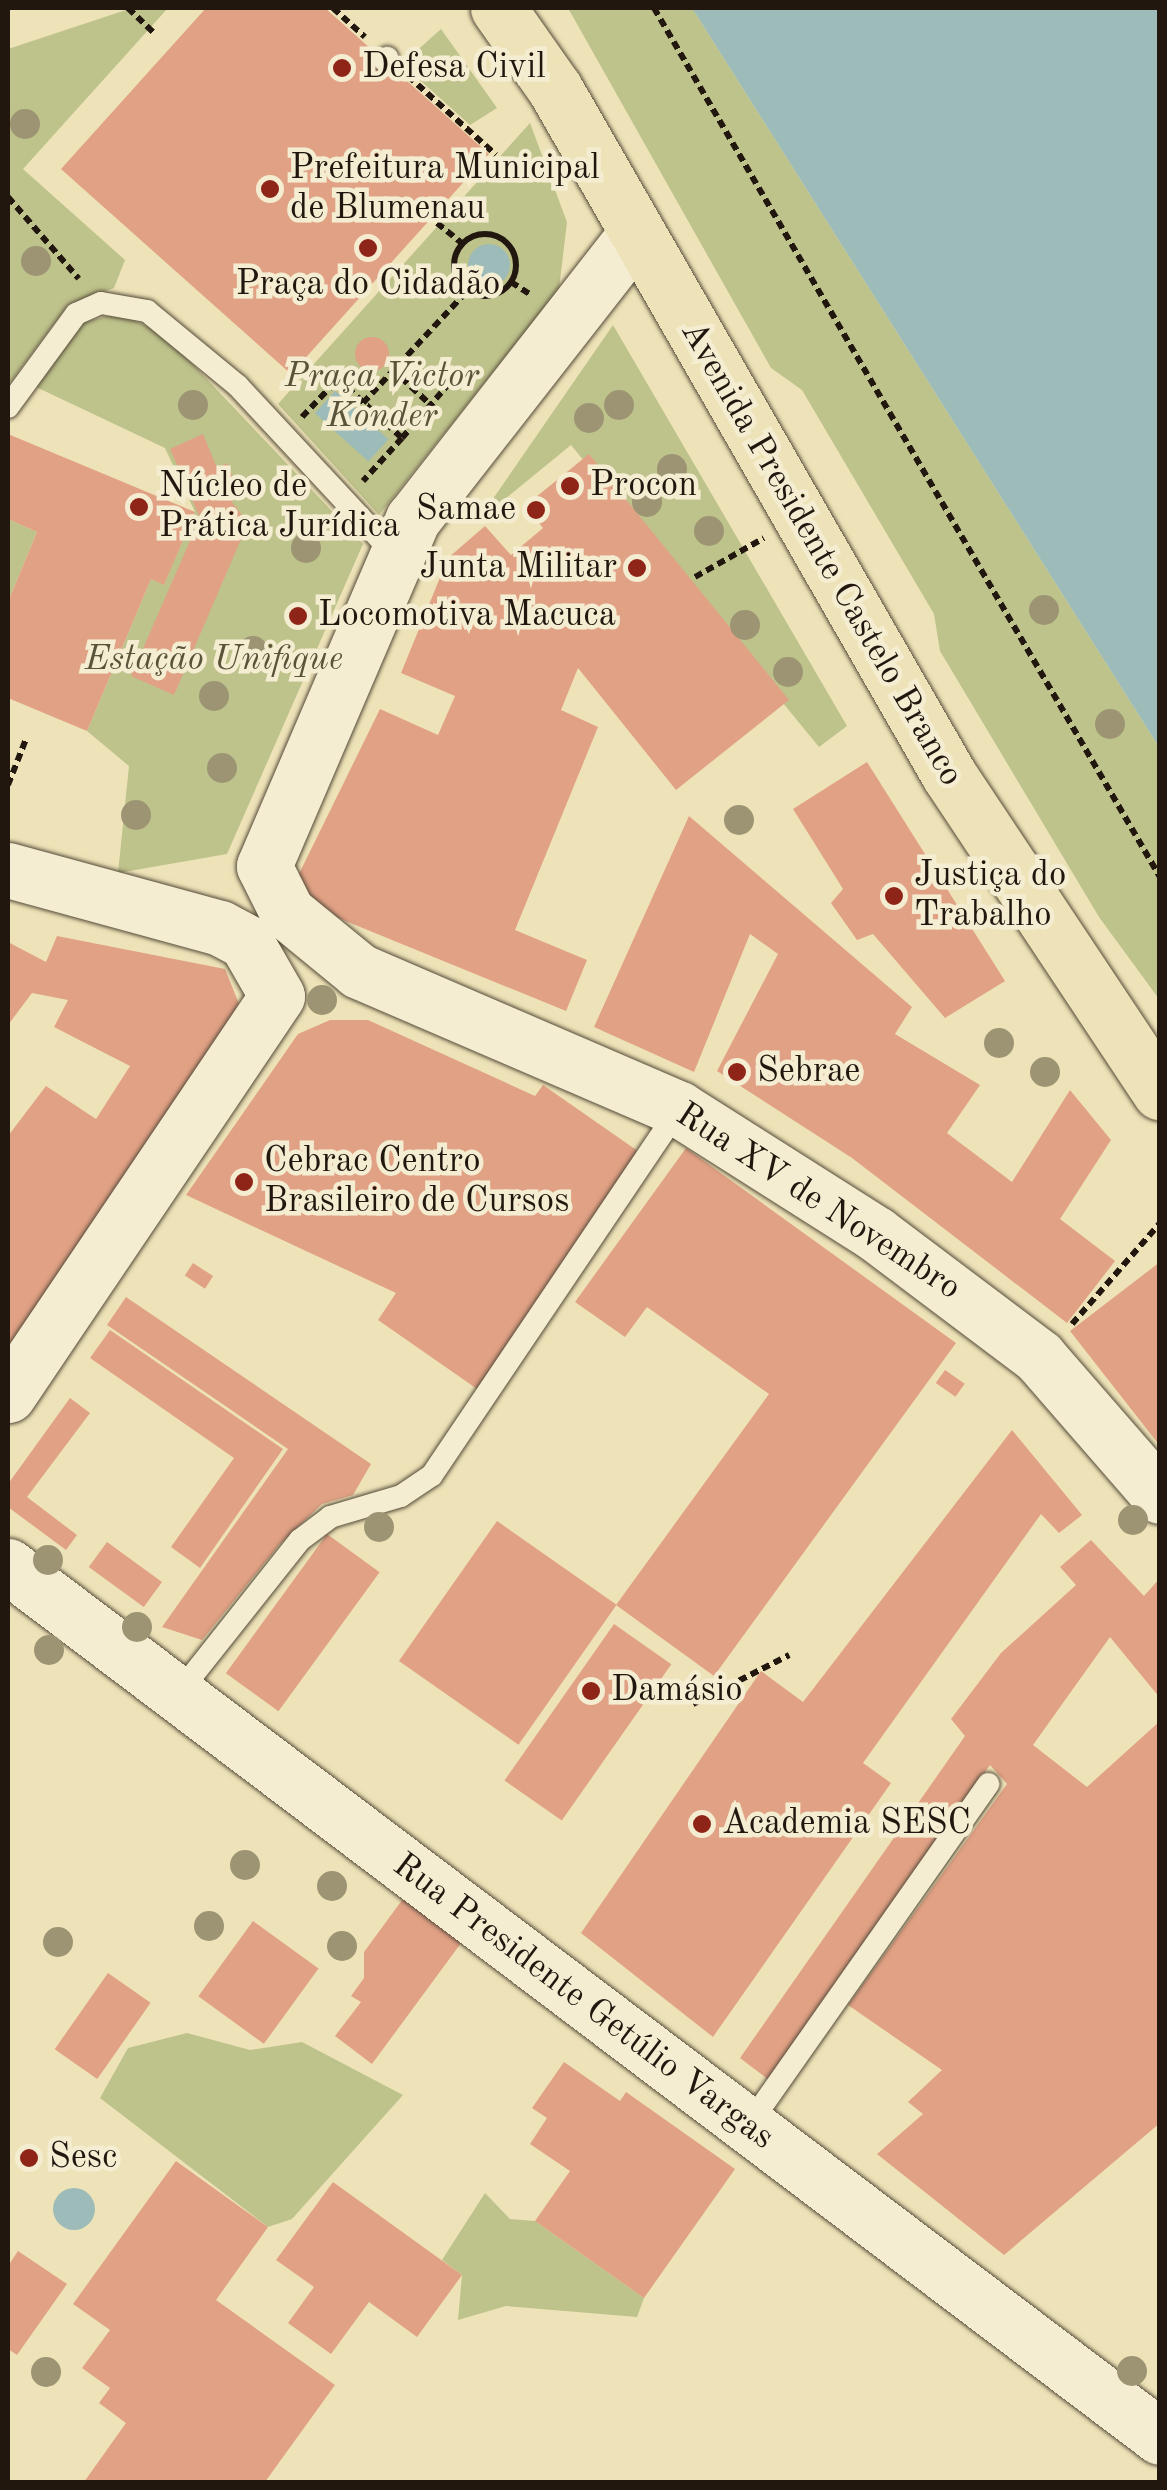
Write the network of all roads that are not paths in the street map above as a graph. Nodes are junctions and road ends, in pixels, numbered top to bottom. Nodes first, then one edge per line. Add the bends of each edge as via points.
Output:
1 (498, 8) edge
2 (635, 235) junction
3 (8, 408) edge
4 (393, 553) junction
5 (264, 866) junction
6 (8, 870) edge
7 (139, 900) junction
8 (359, 971) junction
9 (277, 996) junction
10 (1160, 1092) edge
11 (679, 1109) junction
12 (8, 1395) edge
13 (1160, 1496) edge
14 (8, 1566) edge
15 (177, 1694) junction
16 (988, 1784) dead end
17 (748, 2126) junction
18 (1160, 2437) edge

1 - 2 main road, Avenida Presidente Castelo Branco
2 - 4 street
2 - 10 main road, Avenida Presidente Castelo Branco via 969,806
3 - 4 lane via 76,314 100,303 146,312 178,331
4 - 5 street
5 - 7 street via 228,886
5 - 8 street, Rua XV de Novembro via 287,912
6 - 7 street
7 - 9 street via 246,942
8 - 9 street
8 - 11 street, Rua XV de Novembro
9 - 12 street
11 - 13 street, Rua XV de Novembro via 876,1234 1039,1357
11 - 15 lane via 432,1475 402,1496 330,1517 300,1540
14 - 15 street, Rua Presidente Getúlio Vargas
15 - 17 street, Rua Presidente Getúlio Vargas
16 - 17 lane
17 - 18 street, Rua Presidente Getúlio Vargas

